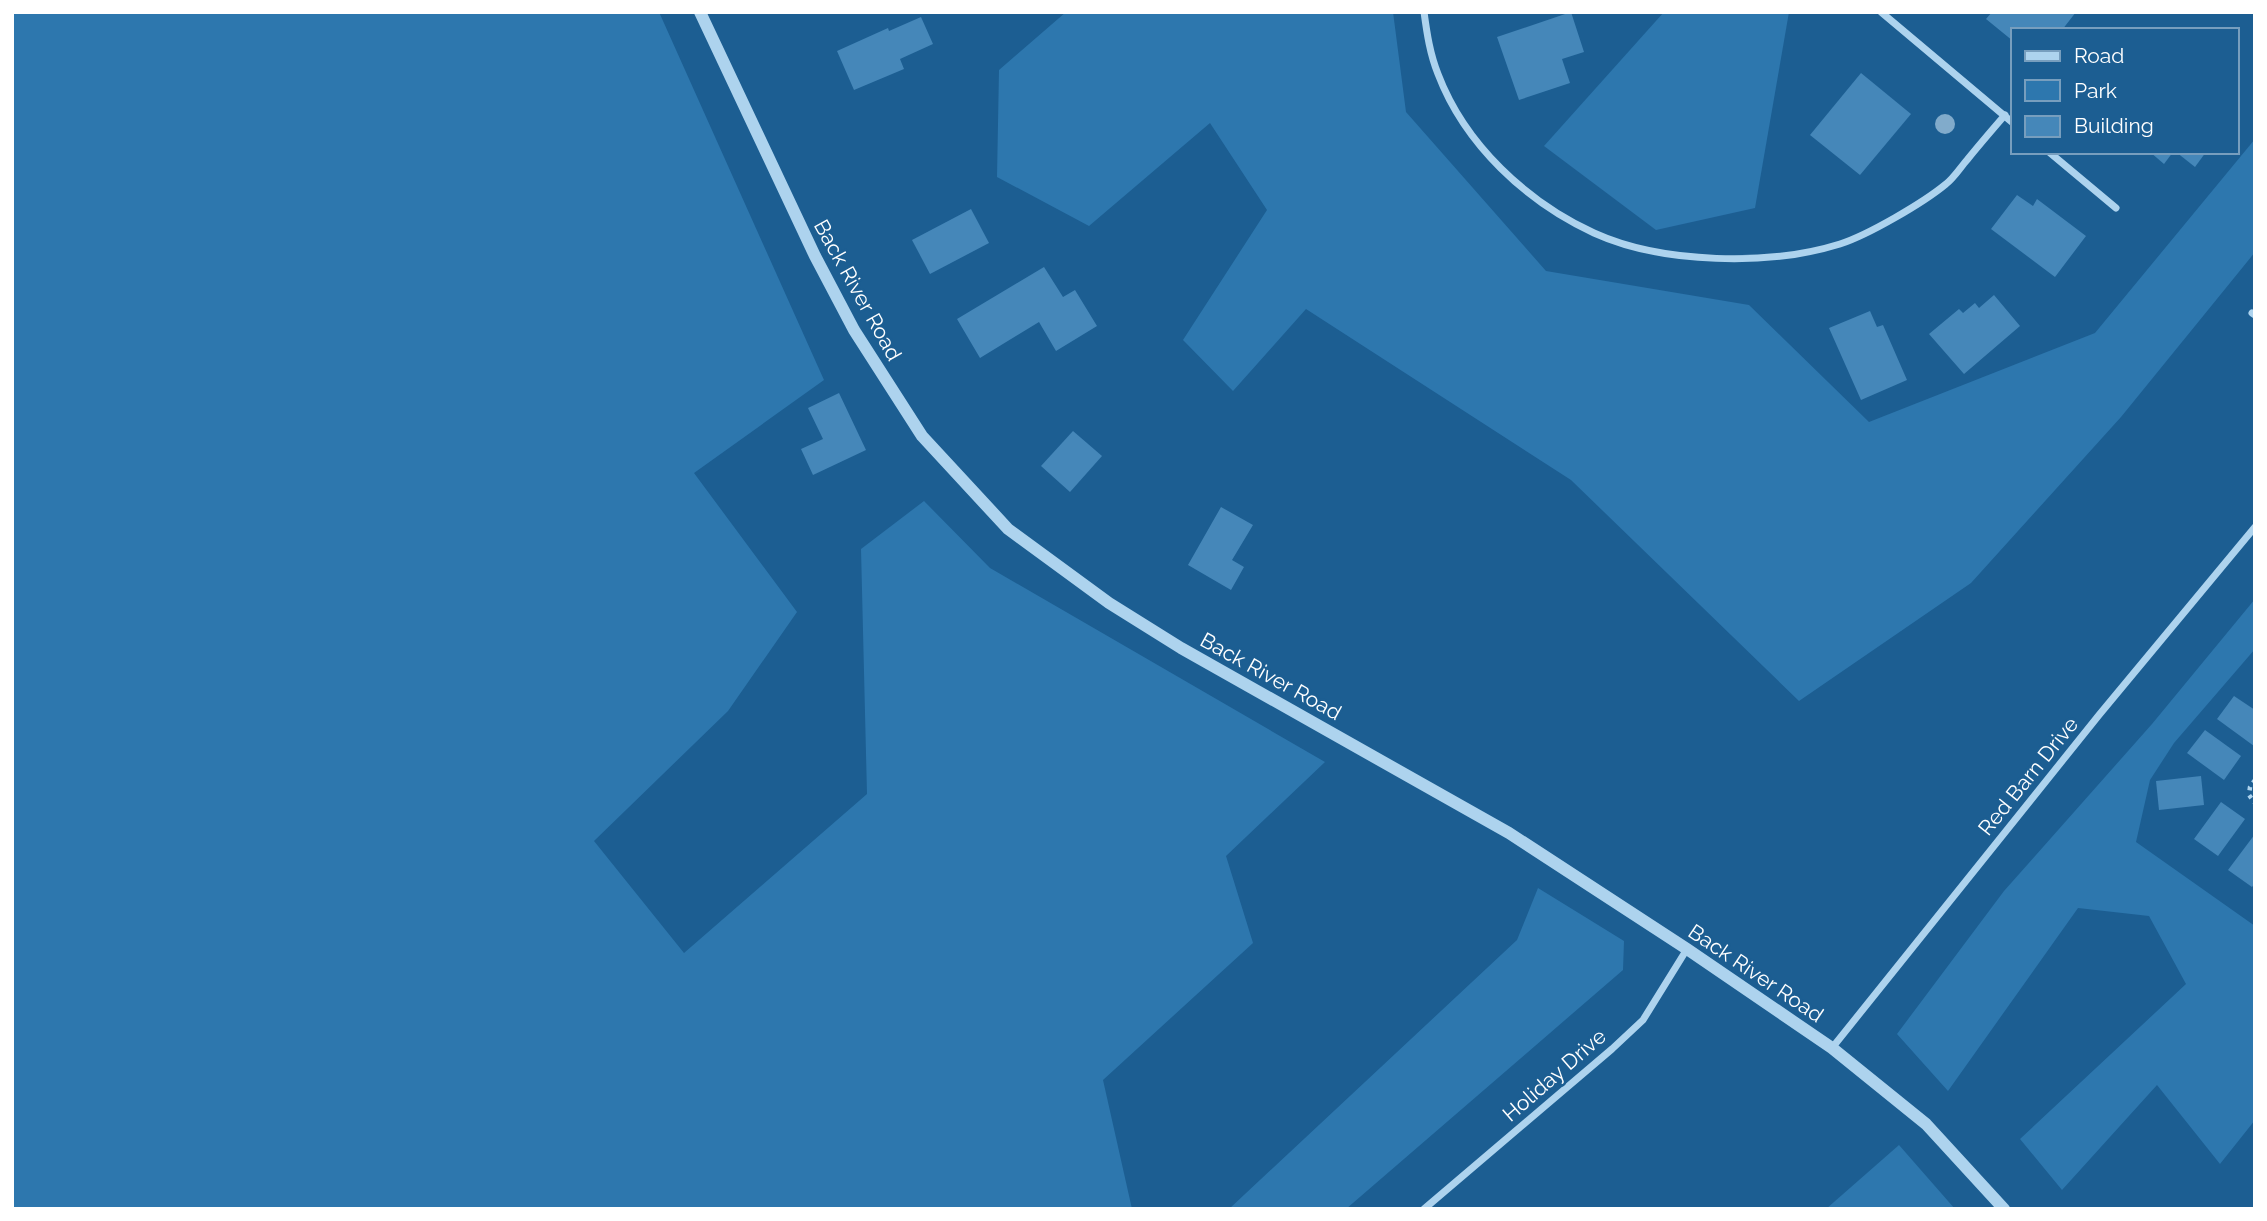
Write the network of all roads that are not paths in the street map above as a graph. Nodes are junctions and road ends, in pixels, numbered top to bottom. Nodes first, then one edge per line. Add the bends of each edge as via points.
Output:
1 (700, 12) edge
2 (1424, 12) edge
3 (1881, 12) edge
4 (2005, 115) junction
5 (2011, 120) edge
6 (2051, 154) edge
7 (2116, 208) dead end
8 (2255, 527) edge
9 (1687, 949) junction
10 (1832, 1048) junction
11 (1424, 1209) edge
12 (2004, 1209) edge

1 - 9 street, Back River Road via 854,330 922,436 1008,529 1181,648 1509,833
2 - 4 street via 1438,75 1451,104 1489,157 1553,212 1597,234 1644,249 1726,259 1805,252 1841,243 1910,208 1947,183
3 - 4 street
4 - 5 street
6 - 7 street
8 - 10 street, Red Barn Drive
9 - 10 street, Back River Road
9 - 11 street, Holiday Drive via 1643,1020
10 - 12 street, Back River Road via 1926,1124

